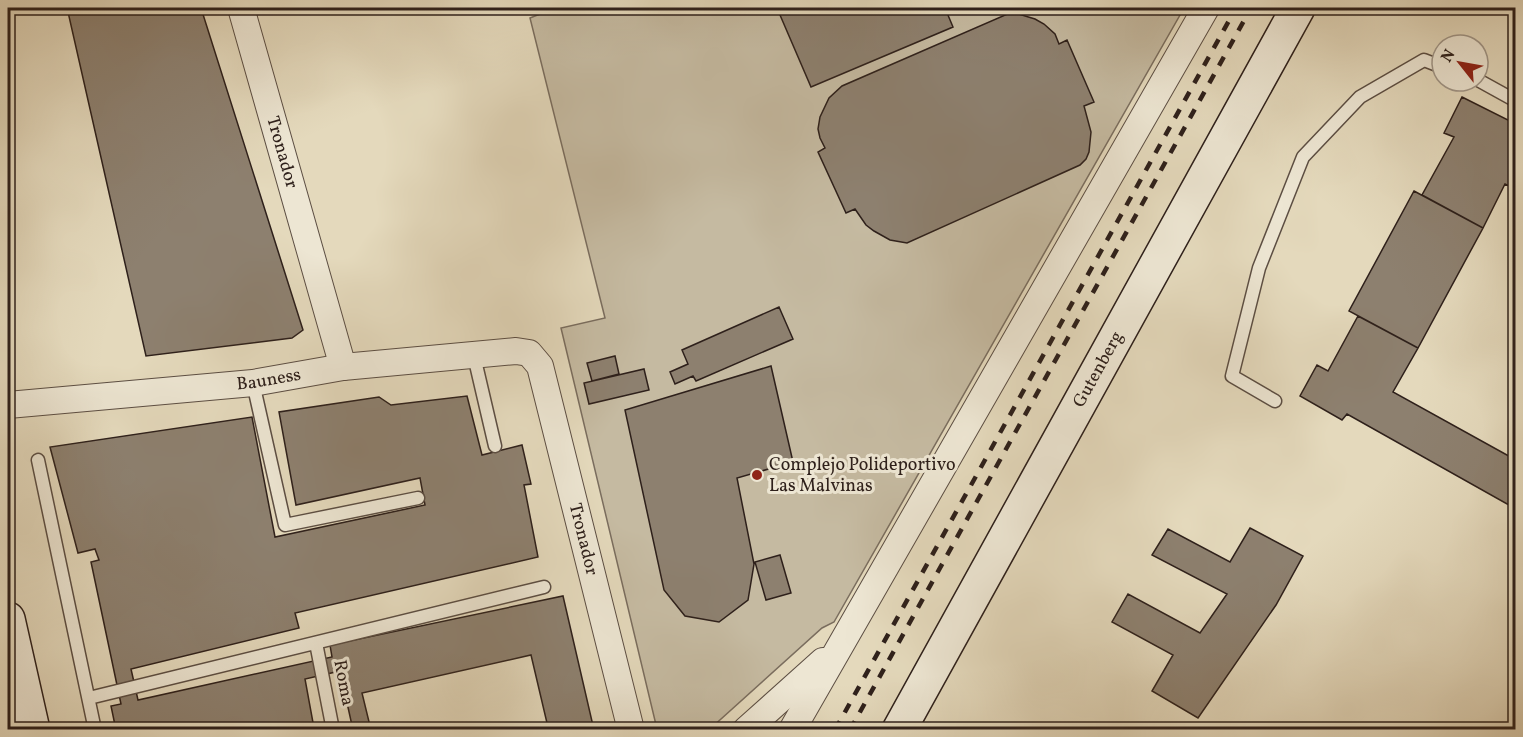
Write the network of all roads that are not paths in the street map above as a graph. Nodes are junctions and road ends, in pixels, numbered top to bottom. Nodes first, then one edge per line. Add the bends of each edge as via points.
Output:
1 (241, 8) edge
2 (1206, 8) edge
3 (1298, 8) edge
4 (1430, 62) edge
5 (1490, 87) edge
6 (1515, 101) edge
7 (529, 353) joint
8 (474, 356) junction
9 (343, 367) junction
10 (253, 383) junction
11 (1275, 401) dead end
12 (8, 405) edge
13 (495, 446) dead end
14 (38, 460) dead end
15 (418, 498) dead end
16 (544, 587) dead end
17 (8, 619) edge
18 (316, 643) junction
19 (841, 644) junction
20 (89, 698) junction
21 (33, 729) edge
22 (95, 729) edge
23 (333, 729) edge
24 (631, 729) edge
25 (746, 729) edge
26 (792, 729) edge
27 (899, 729) edge

1 - 9 street, Tronador
2 - 19 street
3 - 27 street, Gutenberg
4 - 11 lane via 1424,60 1360,98 1303,157 1259,268 1232,376
5 - 6 lane
7 - 8 street, Bauness
7 - 24 street, Tronador via 540,366
8 - 9 street, Bauness
8 - 13 lane
9 - 10 street, Bauness
10 - 12 street, Bauness
10 - 15 lane via 285,525
14 - 20 lane
16 - 18 lane
17 - 21 street
18 - 20 lane
18 - 23 lane, Roma
19 - 25 street
19 - 26 street
20 - 22 lane

